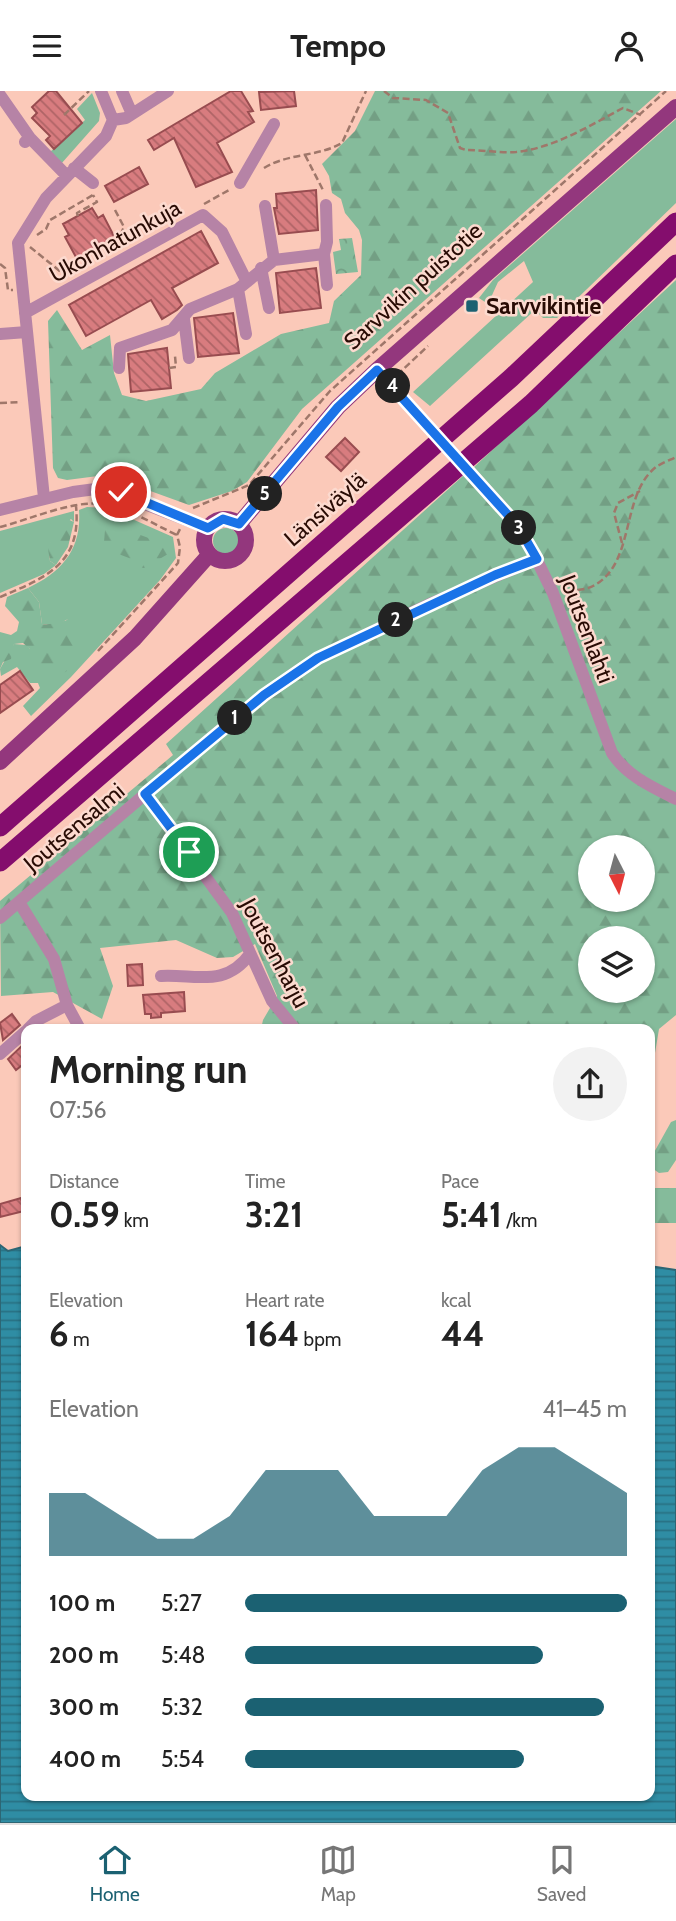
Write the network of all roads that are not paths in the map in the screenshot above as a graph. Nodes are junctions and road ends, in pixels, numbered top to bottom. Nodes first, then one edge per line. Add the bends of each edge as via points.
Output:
1 (101, 91) edge
2 (122, 91) edge
3 (168, 91) edge
4 (5, 95) edge
5 (676, 107) edge
6 (131, 114) junction
7 (113, 120) junction
8 (274, 124) dead end
9 (71, 172) junction
10 (240, 183) road end
11 (93, 189) road end
12 (265, 205) dead end
13 (326, 205) road end
14 (676, 222) edge
15 (324, 254) junction
16 (274, 260) junction
17 (676, 264) edge
18 (261, 268) junction
19 (243, 285) junction
20 (327, 285) dead end
21 (269, 308) dead end
22 (25, 313) junction
23 (184, 319) junction
24 (27, 332) junction
25 (0, 334) edge
26 (246, 334) dead end
27 (189, 358) dead end
28 (119, 368) dead end
29 (377, 370) junction
30 (44, 498) junction
31 (0, 510) edge
32 (239, 524) junction
33 (208, 528) junction
34 (209, 555) junction
35 (537, 559) junction
36 (0, 762) edge
37 (145, 794) junction
38 (676, 799) edge
39 (0, 827) edge
40 (0, 862) edge
41 (19, 902) junction
42 (0, 918) edge
43 (250, 954) junction
44 (161, 976) dead end
45 (68, 1005) junction
46 (33, 1024) edge
47 (78, 1024) edge
48 (291, 1024) edge
49 (21, 1035) edge
50 (0, 1054) edge

1 - 7 street
2 - 6 street
3 - 6 street
4 - 9 street via 27,140
5 - 29 main road, Sarvvikin puistotie
6 - 7 street
7 - 9 street via 106,136
8 - 10 street
9 - 11 street
9 - 22 street via 46,198 18,243
12 - 16 street
13 - 15 street
14 - 39 highway, Länsiväylä via 510,378
15 - 16 street
15 - 20 street
16 - 18 street
17 - 40 highway via 531,404
18 - 19 street
18 - 21 street
19 - 22 street, Ukonhatunkuja via 222,232 203,215
19 - 23 street via 190,309
19 - 26 street
22 - 24 street
23 - 27 street
23 - 28 street via 166,334 120,348
24 - 25 street
24 - 30 street
29 - 32 main road, Sarvvikin puistotie via 338,407
29 - 35 street, Joutsenlahti, bridge via 502,507
30 - 31 street
30 - 33 street via 103,488
32 - 33 main road via 223,519
32 - 34 main road via 246,539 241,555 224,562
33 - 34 main road via 203,539
34 - 36 main road via 135,638
35 - 37 street, Joutsensalmi via 318,658 264,695
35 - 38 street, Joutsenlahti via 612,753 632,775
37 - 41 street, Joutsensalmi
37 - 43 street, Joutsenharju via 232,913
41 - 42 street, Joutsensalmi
41 - 45 street via 54,959
43 - 44 street via 240,967 211,978
43 - 48 street, Joutsenharju via 272,1001
45 - 46 street
45 - 47 street
49 - 50 street

